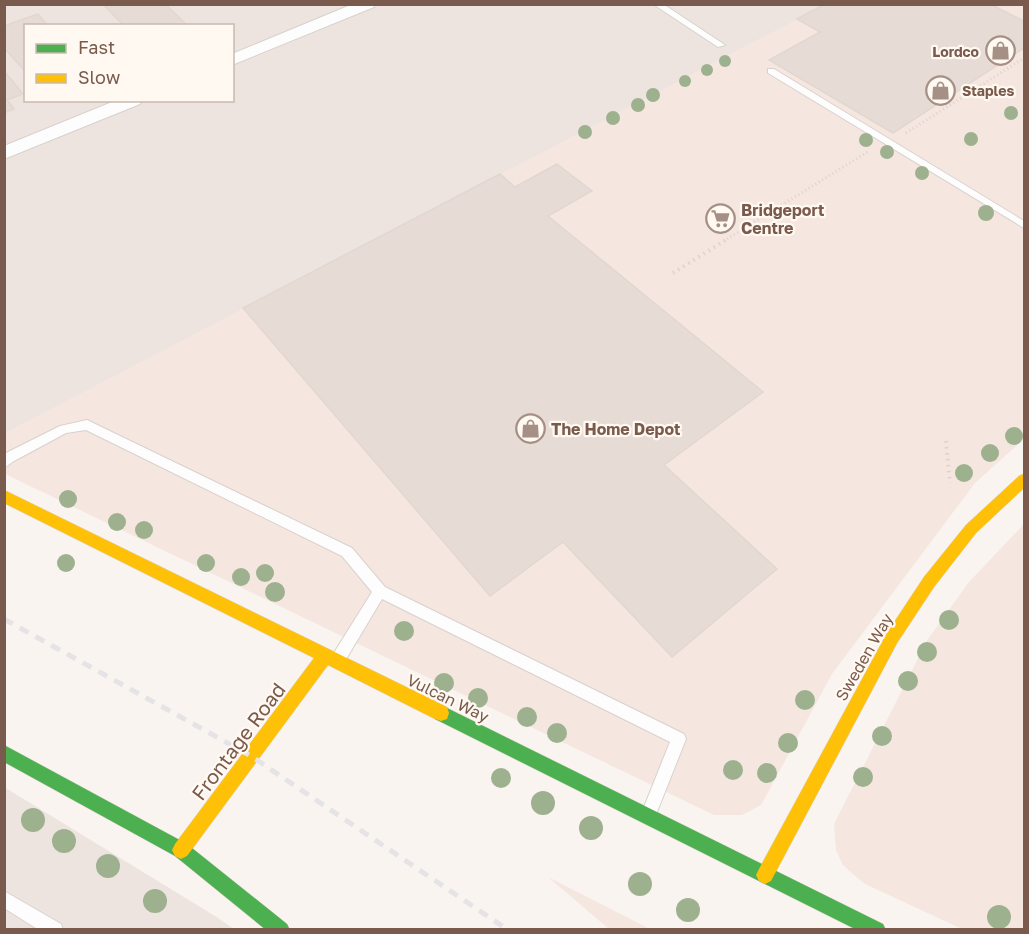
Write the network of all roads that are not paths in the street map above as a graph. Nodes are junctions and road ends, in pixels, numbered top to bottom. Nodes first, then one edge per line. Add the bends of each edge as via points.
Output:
1 (368, 4) edge
2 (657, 4) edge
3 (721, 45) dead end
4 (234, 59) edge
5 (771, 71) dead end
6 (129, 102) edge
7 (4, 153) edge
8 (1024, 225) edge
9 (4, 463) edge
10 (1024, 480) edge
11 (4, 496) edge
12 (380, 591) junction
13 (331, 659) junction
14 (4, 753) edge
15 (649, 816) junction
16 (181, 850) junction
17 (765, 875) junction
18 (5, 901) edge
19 (55, 930) edge
20 (281, 930) edge
21 (877, 930) edge

1 - 4 street
2 - 3 lane
5 - 8 lane
6 - 7 street
9 - 12 lane via 64,429 87,425 347,552
10 - 17 street, Sweden Way via 971,529 929,582 892,639
11 - 13 street, Vulcan Way
12 - 13 lane
12 - 15 lane via 679,739
13 - 15 street, Vulcan Way
13 - 16 street, Frontage Road
14 - 16 street
15 - 17 street, Vulcan Way
16 - 20 street
17 - 21 street, Vulcan Way
18 - 19 lane

